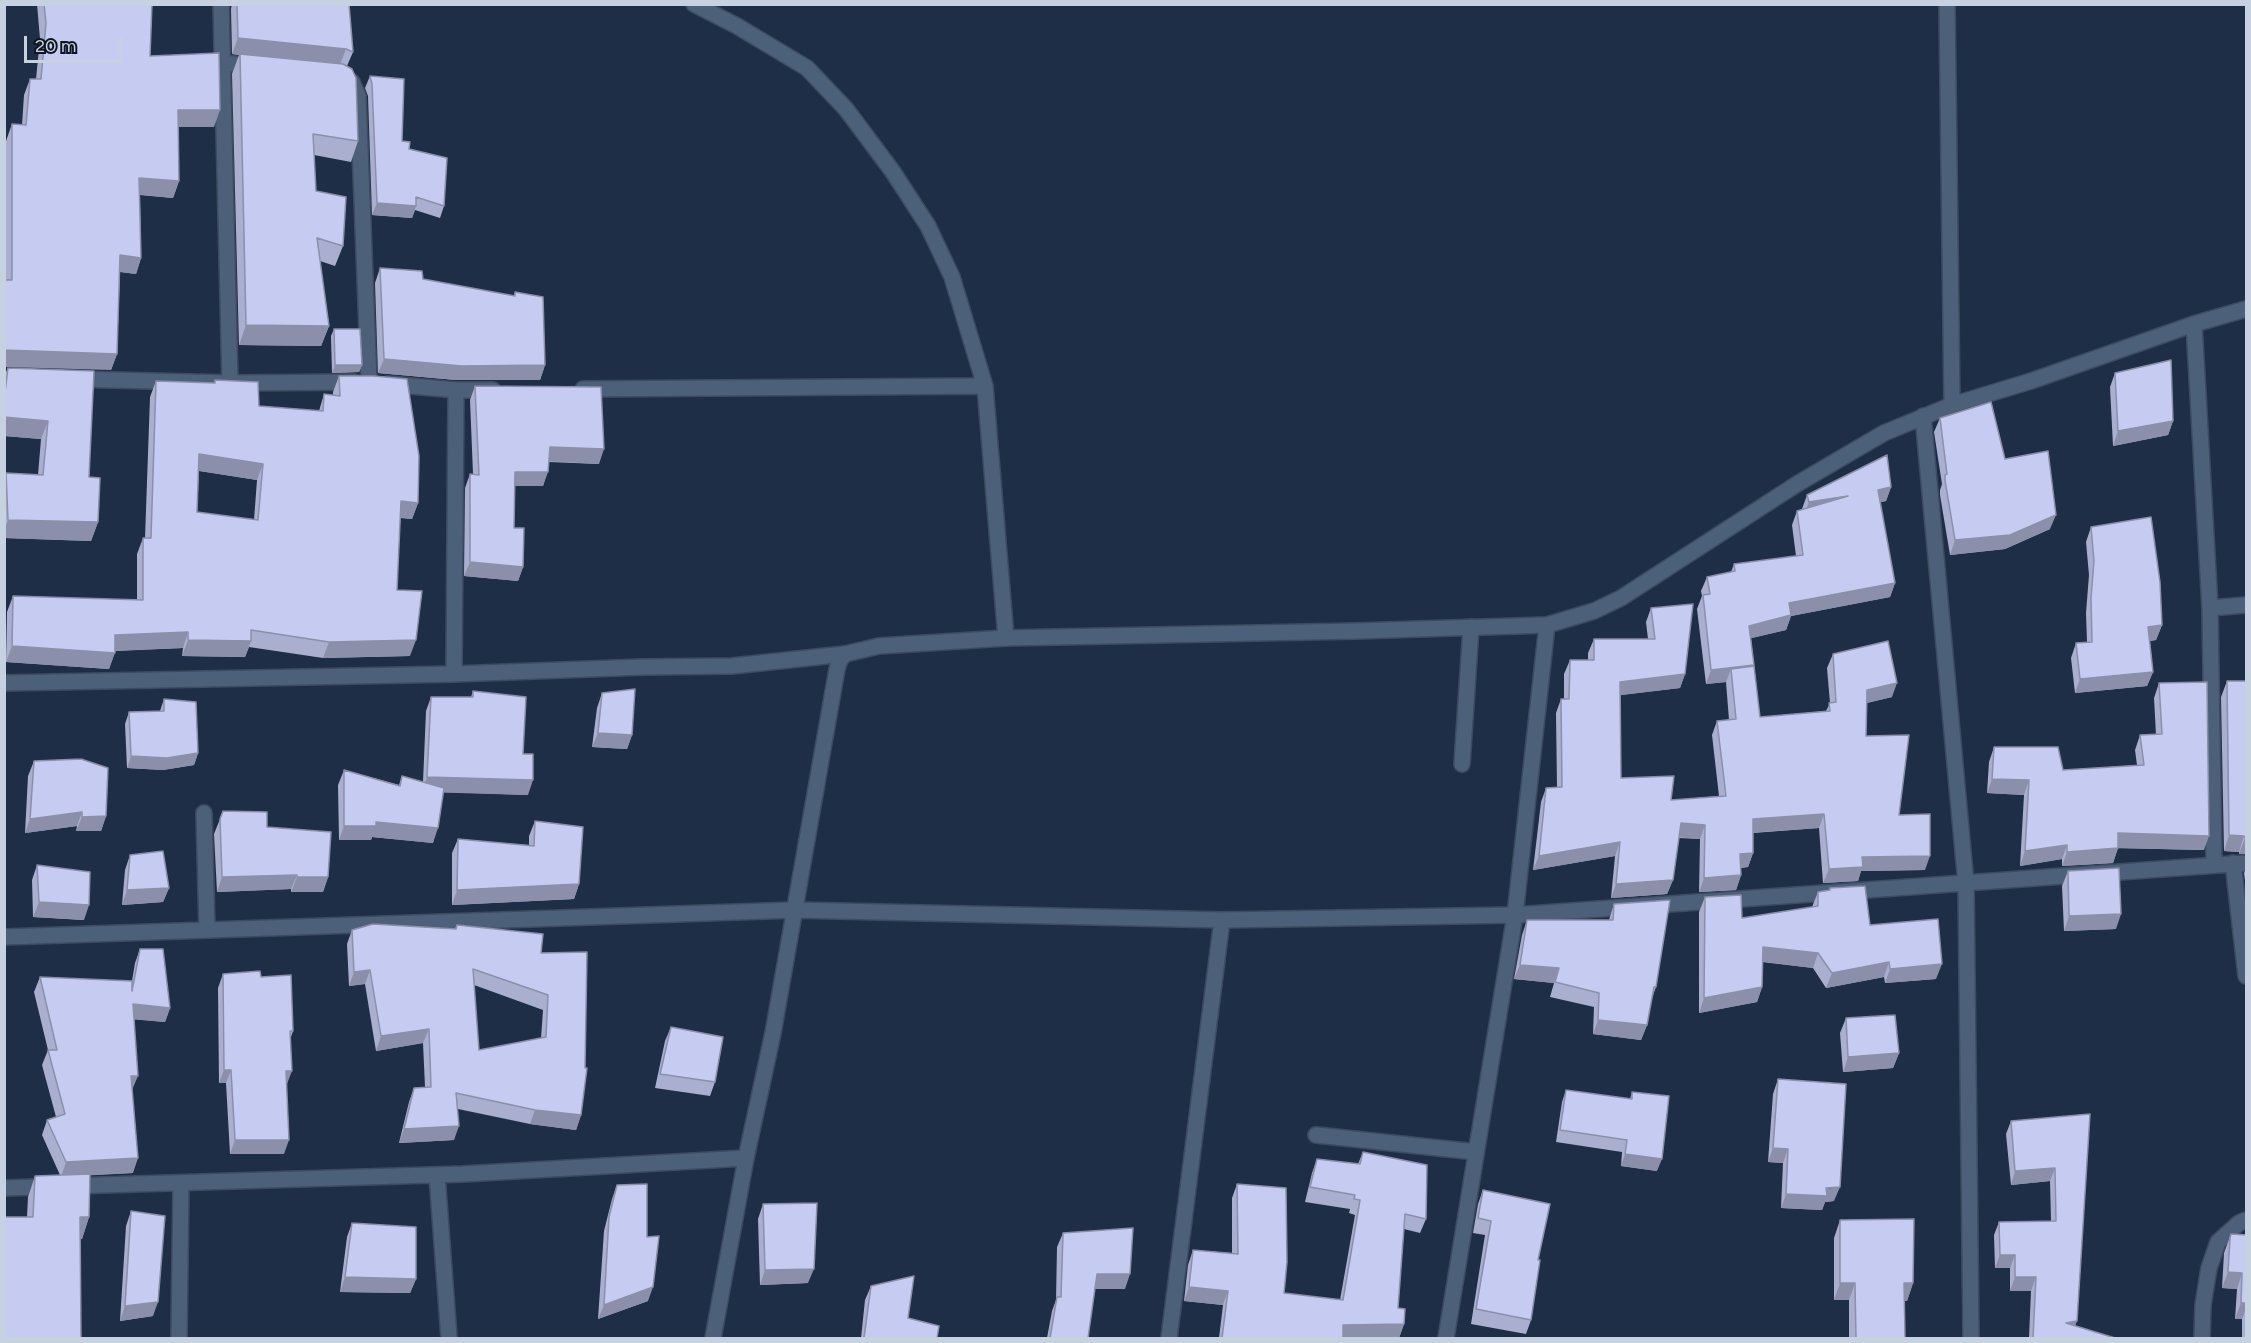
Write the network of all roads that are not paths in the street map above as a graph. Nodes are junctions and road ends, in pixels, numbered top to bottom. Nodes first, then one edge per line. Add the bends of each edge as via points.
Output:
1 (221, 4) edge
2 (694, 4) edge
3 (1947, 4) edge
4 (222, 63) junction
5 (269, 68) edge
6 (327, 74) edge
7 (2247, 309) edge
8 (2194, 324) junction
9 (52, 378) edge
10 (369, 382) junction
11 (230, 383) junction
12 (984, 386) junction
13 (574, 389) edge
14 (456, 390) junction
15 (503, 390) edge
16 (1952, 405) junction
17 (1923, 416) junction
18 (2247, 605) edge
19 (2210, 608) junction
20 (1547, 625) junction
21 (1471, 627) junction
22 (1006, 638) junction
23 (845, 654) junction
24 (454, 674) junction
25 (4, 683) edge
26 (1462, 764) dead end
27 (204, 813) dead end
28 (2240, 863) edge
29 (2214, 865) junction
30 (1966, 884) junction
31 (795, 910) junction
32 (1515, 915) junction
33 (1222, 920) junction
34 (207, 930) junction
35 (4, 937) edge
36 (2247, 976) edge
37 (1316, 1135) dead end
38 (1476, 1152) junction
39 (746, 1158) junction
40 (437, 1175) junction
41 (181, 1185) junction
42 (4, 1188) edge
43 (2247, 1220) edge
44 (179, 1338) edge
45 (449, 1338) edge
46 (713, 1338) edge
47 (1169, 1338) edge
48 (1446, 1338) edge
49 (1971, 1338) edge
50 (2202, 1338) edge

1 - 4 street
2 - 12 street via 807,68 846,109 928,226 952,277
3 - 16 street
4 - 5 street
4 - 11 street
6 - 10 street via 352,82 358,96
7 - 8 street
8 - 16 street
8 - 19 street
9 - 11 street
10 - 11 street
10 - 14 street
12 - 13 street
12 - 22 street
14 - 15 street
14 - 24 street
16 - 17 street
17 - 20 street via 1840,457 1621,598
17 - 30 street
18 - 19 street
19 - 29 street
20 - 21 street
20 - 32 street
21 - 22 street
21 - 26 street
22 - 23 street via 879,646
23 - 24 street via 732,666
23 - 31 street via 837,669
24 - 25 street
27 - 34 street
28 - 29 street
28 - 36 street
29 - 30 street
30 - 32 street
30 - 49 street
31 - 33 street
31 - 34 street
31 - 39 street
32 - 33 street
32 - 38 street
33 - 47 street
34 - 35 street
37 - 38 street
38 - 48 street
39 - 40 street
39 - 46 street
40 - 41 street
40 - 45 street
41 - 42 street
41 - 44 street
43 - 50 street via 2218,1242 2209,1268

